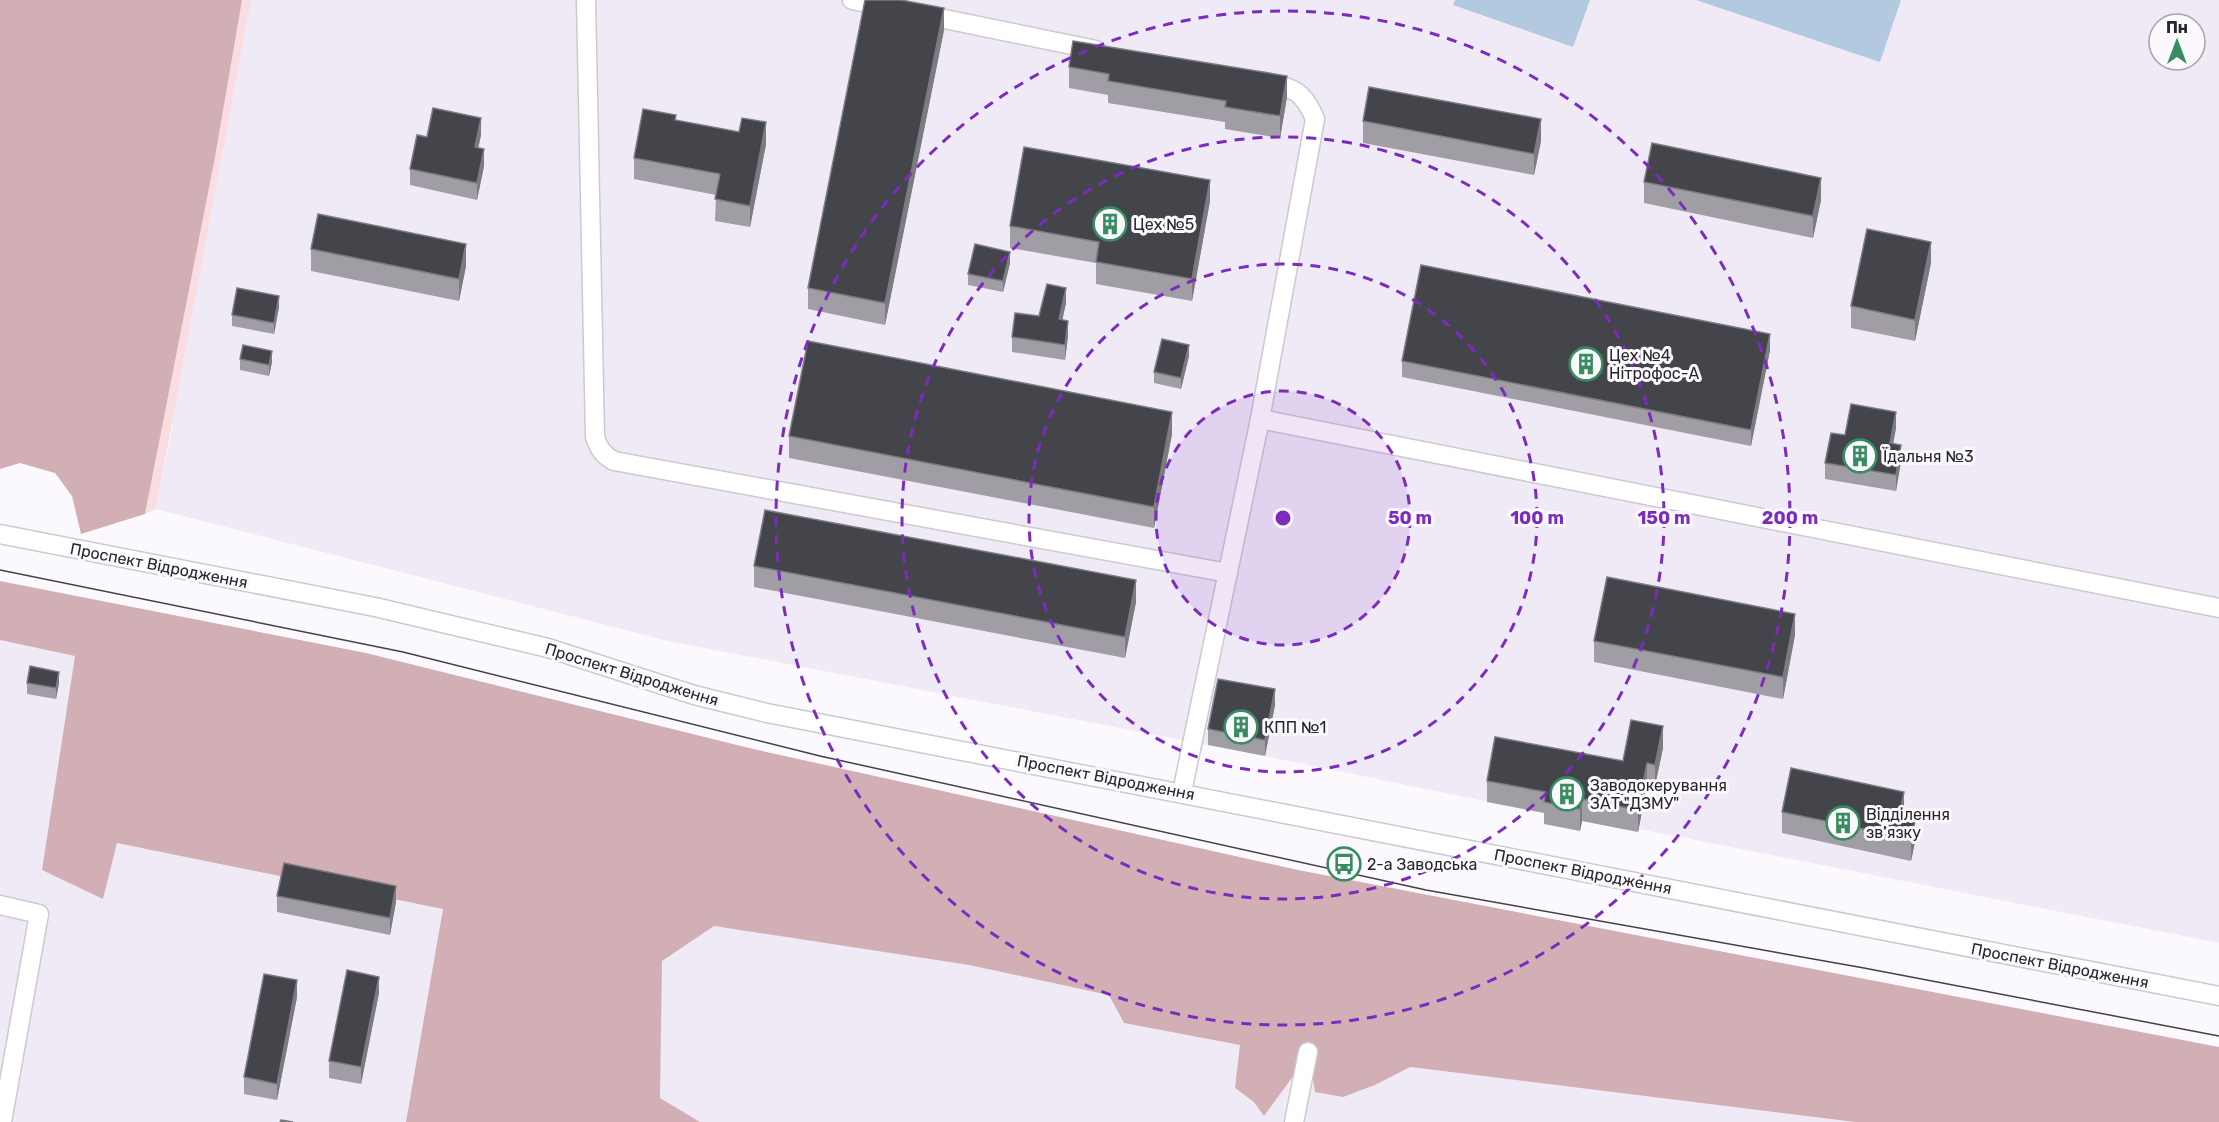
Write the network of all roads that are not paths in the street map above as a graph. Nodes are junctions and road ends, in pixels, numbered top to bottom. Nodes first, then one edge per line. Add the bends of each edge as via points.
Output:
1 (586, 0) edge
2 (852, 0) edge
3 (1112, 52) edge
4 (1248, 79) edge
5 (1260, 419) junction
6 (0, 534) edge
7 (1228, 573) junction
8 (2219, 608) edge
9 (1182, 792) junction
10 (0, 905) edge
11 (2219, 996) edge
12 (1308, 1052) dead end
13 (2, 1122) edge
14 (1294, 1122) edge

1 - 7 street via 594,437 605,456 614,461
2 - 3 street
4 - 5 street via 1293,87 1315,118
5 - 7 street
5 - 8 street
6 - 9 street, Проспект Відродження via 375,607 548,648 694,695 767,713
7 - 9 street
9 - 11 street, Проспект Відродження
10 - 13 street via 39,914
12 - 14 street

